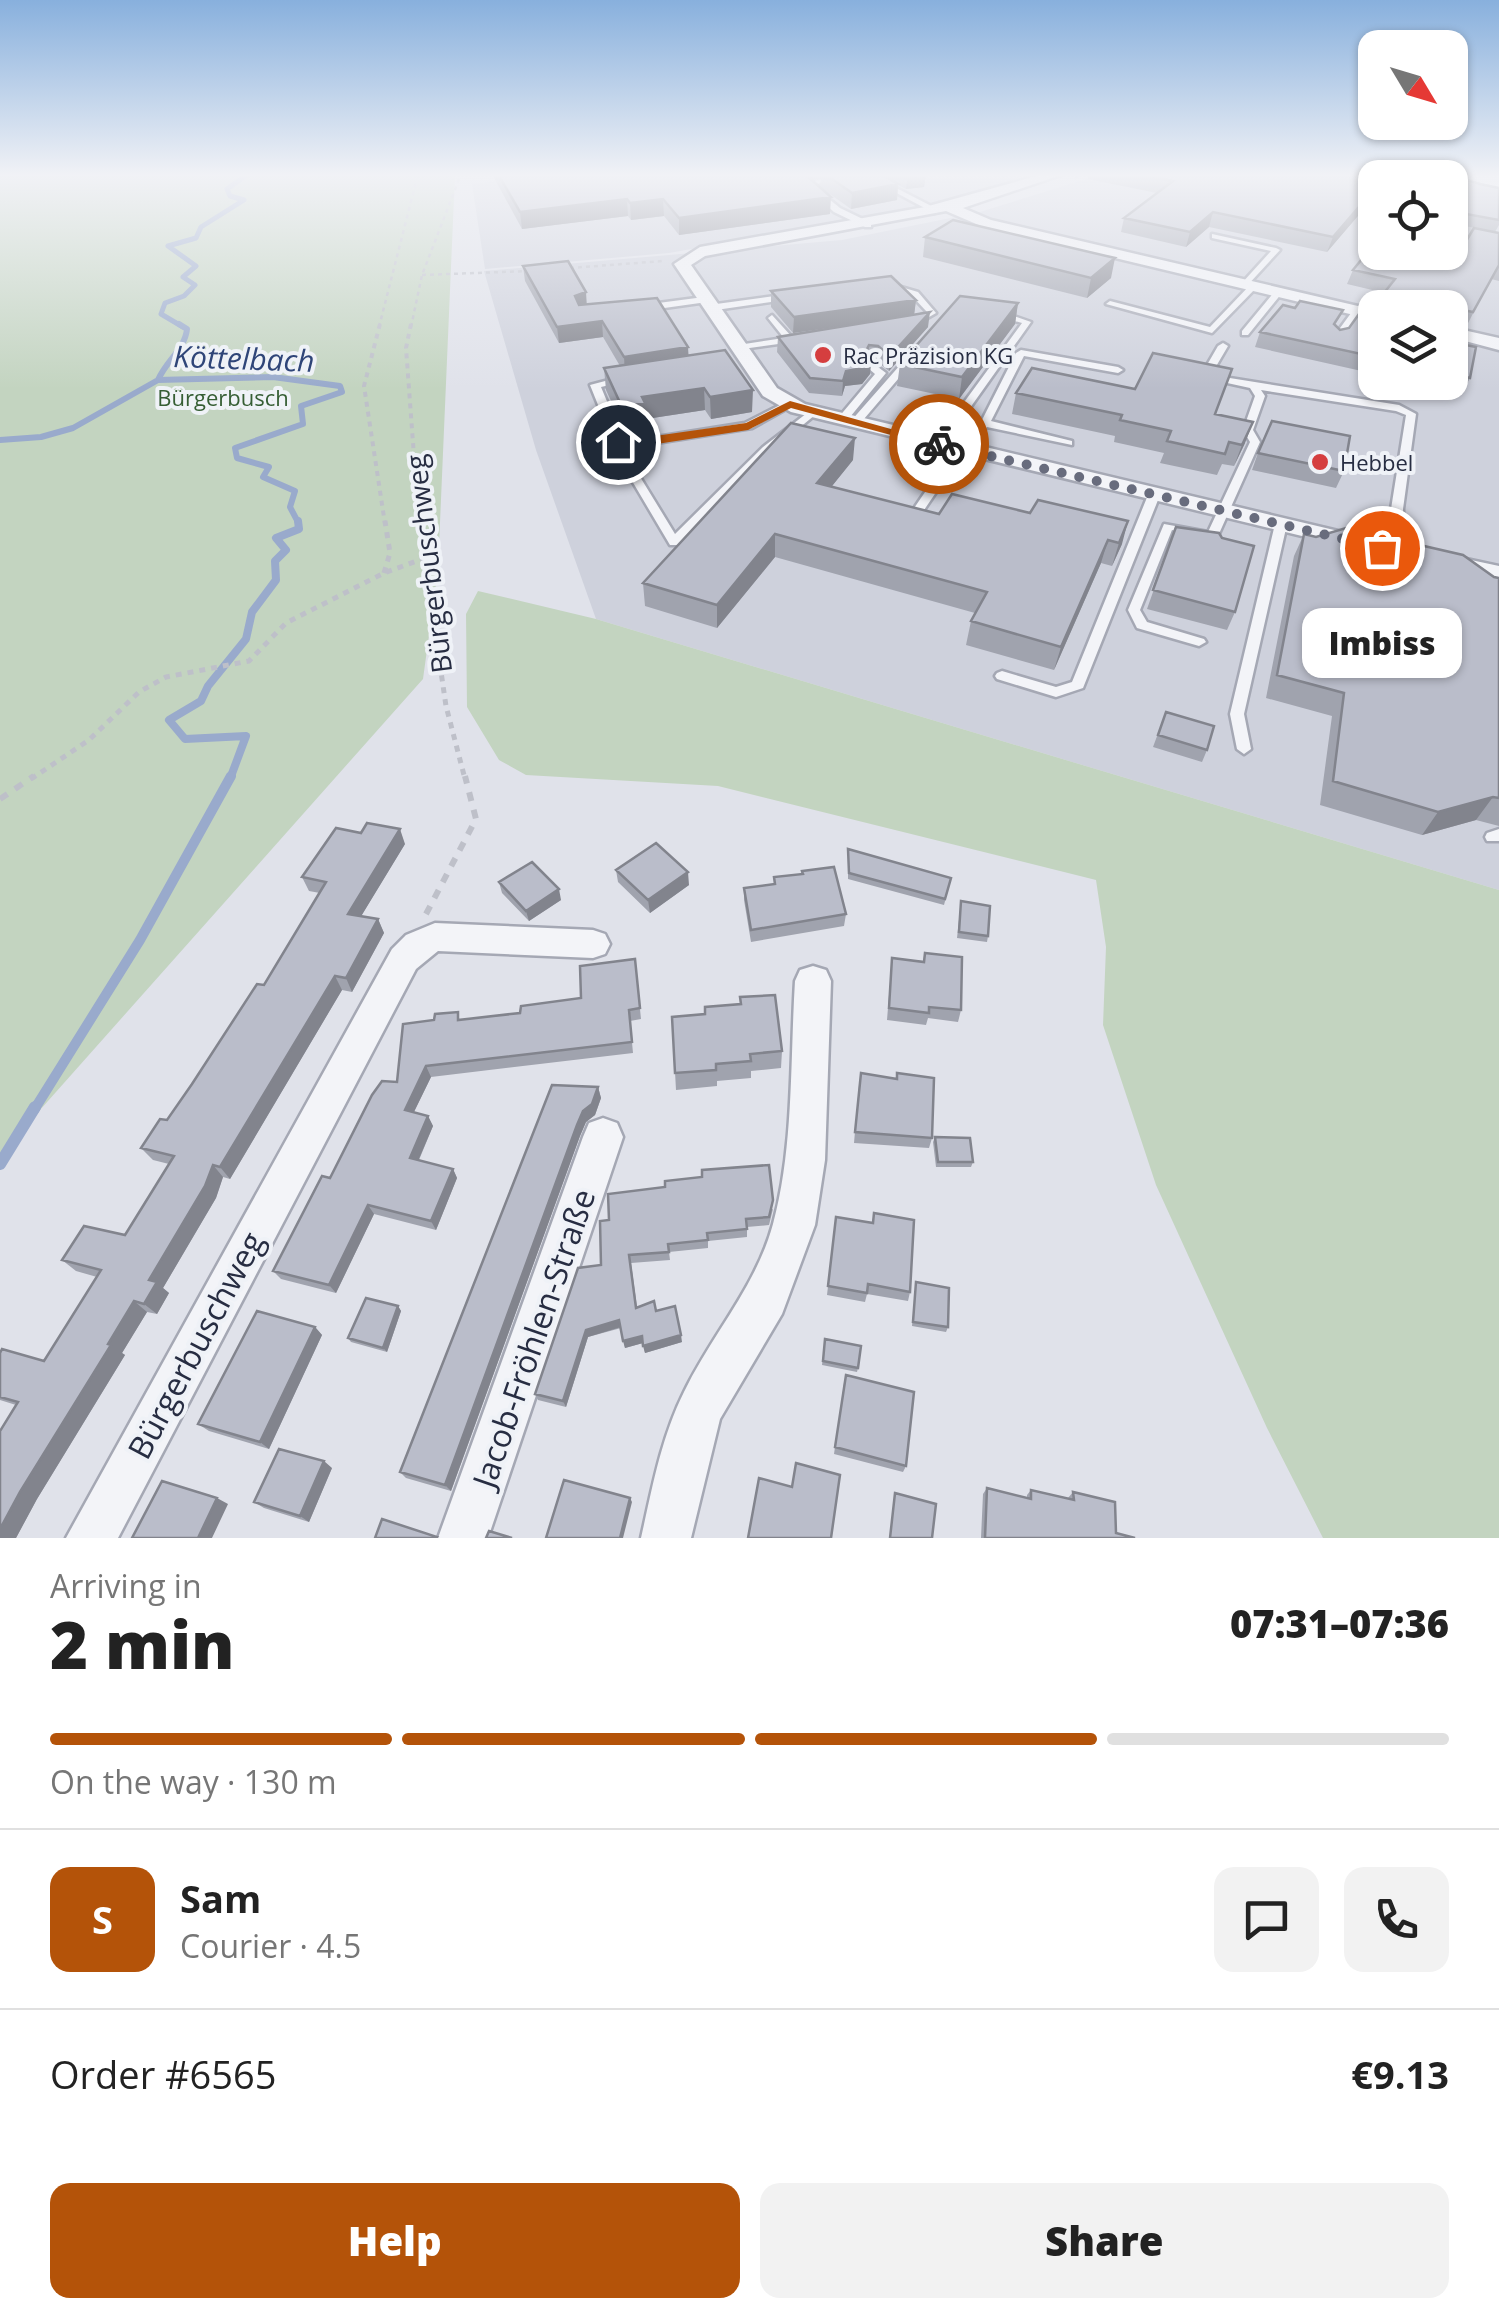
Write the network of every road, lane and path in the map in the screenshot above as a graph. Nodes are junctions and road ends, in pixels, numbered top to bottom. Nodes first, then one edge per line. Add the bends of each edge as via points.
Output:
1 (400, 246) edge
2 (433, 246) edge
3 (735, 246) edge
4 (1081, 246) edge
5 (1258, 246) edge
6 (686, 259) junction
7 (567, 268) edge
8 (532, 271) edge
9 (422, 275) junction
10 (880, 285) edge
11 (1249, 286) junction
12 (1278, 293) junction
13 (802, 295) edge
14 (706, 304) junction
15 (1110, 304) dead end
16 (634, 309) edge
17 (1358, 311) edge
18 (991, 312) edge
19 (772, 318) edge
20 (1358, 320) edge
21 (903, 323) edge
22 (1244, 333) dead end
23 (1468, 336) edge
24 (804, 338) edge
25 (1337, 339) edge
26 (790, 340) junction
27 (1499, 344) edge
28 (1223, 346) dead end
29 (915, 353) edge
30 (739, 357) junction
31 (872, 366) edge
32 (1118, 370) dead end
33 (1189, 374) edge
34 (1204, 377) junction
35 (634, 378) edge
36 (1253, 386) junction
37 (801, 409) junction
38 (848, 422) junction
39 (985, 423) junction
40 (1068, 442) dead end
41 (949, 447) junction
42 (630, 469) dead end
43 (1154, 495) junction
44 (1221, 510) junction
45 (916, 514) edge
46 (1281, 524) junction
47 (1398, 552) junction
48 (422, 559) junction
49 (1499, 572) edge
50 (384, 573) junction
51 (1199, 642) dead end
52 (1002, 676) dead end
53 (1244, 749) dead end
54 (0, 799) edge
55 (593, 944) dead end
56 (418, 945) junction
57 (814, 982) dead end
58 (603, 1137) dead end
59 (91, 1538) edge
60 (463, 1538) edge
61 (666, 1538) edge

1 - 50 path via 364,386 390,553
2 - 9 path, Bürgerbuschweg
3 - 6 street
4 - 11 street
5 - 11 lane via 1276,250
6 - 7 path
6 - 14 street via 684,271
8 - 9 path
9 - 48 path, Bürgerbuschweg via 406,348
10 - 21 lane via 901,286 932,313
11 - 12 street
11 - 15 lane via 1212,330
12 - 17 street
12 - 22 lane
13 - 14 lane
14 - 16 lane
14 - 30 street
18 - 41 lane via 1026,322
19 - 26 lane
20 - 25 lane
23 - 27 street
24 - 26 lane
26 - 30 lane
28 - 34 lane
29 - 38 lane
30 - 37 street via 770,392
31 - 38 lane via 881,373
32 - 39 lane via 1021,353
33 - 34 lane
34 - 36 lane
35 - 37 lane via 595,385 624,445 748,426
36 - 44 lane via 1260,396 1248,430 1254,442
36 - 47 lane via 1411,414 1397,509
37 - 38 street
37 - 42 lane via 674,542
38 - 41 street
39 - 40 lane
39 - 41 lane
41 - 43 street
41 - 45 lane
43 - 44 street
43 - 52 lane via 1078,685 1056,692
44 - 46 street
44 - 51 lane via 1212,536 1168,526 1134,610 1142,625
46 - 47 street
46 - 53 lane via 1236,714
47 - 49 street
48 - 50 path
48 - 56 path, Bürgerbuschweg via 446,706 476,820 419,927
50 - 54 path via 286,623 249,661 166,677 140,692 89,740
55 - 56 street via 435,938
56 - 59 street, Bürgerbuschweg via 404,959
57 - 61 street via 805,1160 794,1224 766,1298 701,1407
58 - 60 street, Jacob-Fröhlen-Straße

